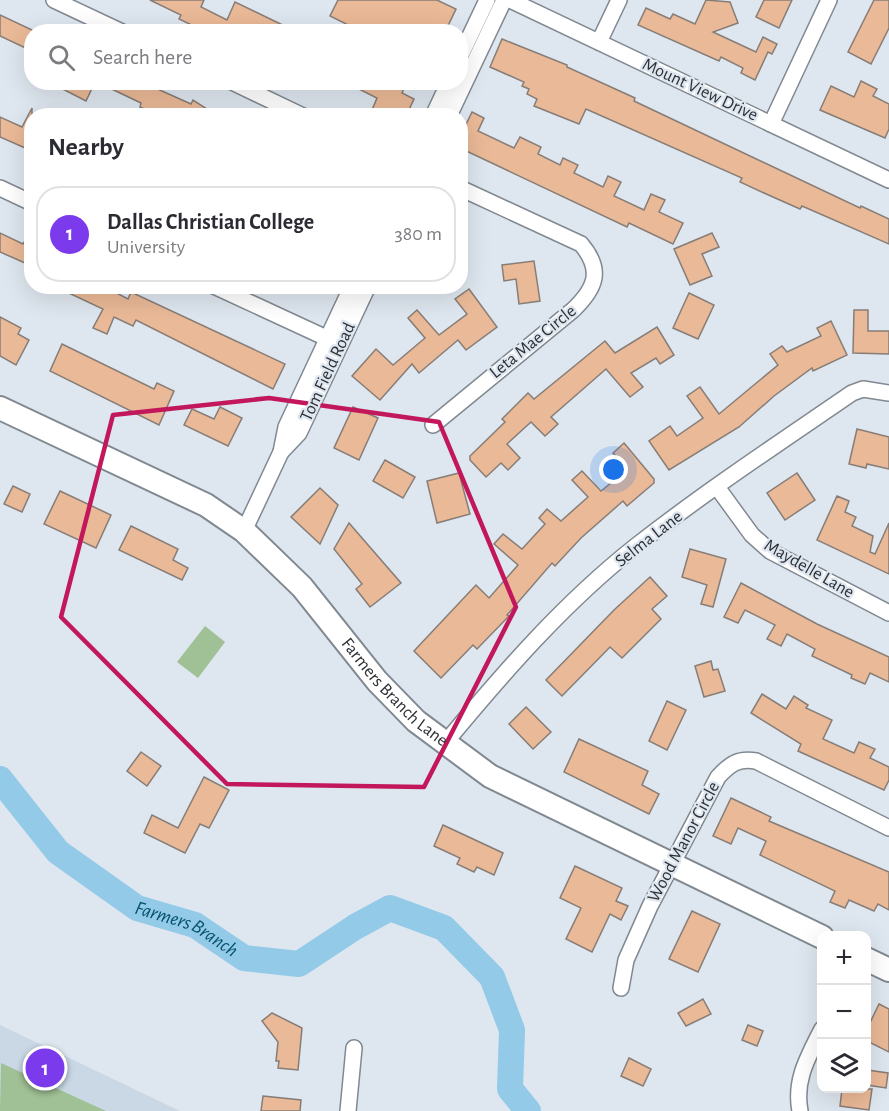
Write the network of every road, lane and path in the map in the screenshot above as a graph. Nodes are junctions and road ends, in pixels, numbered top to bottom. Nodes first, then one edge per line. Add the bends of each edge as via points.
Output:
1 (54, 0) edge
2 (488, 0) edge
3 (504, 0) edge
4 (510, 0) edge
5 (619, 0) edge
6 (829, 0) edge
7 (105, 24) edge
8 (468, 41) edge
9 (598, 42) junction
10 (468, 76) edge
11 (249, 90) edge
12 (444, 90) edge
13 (461, 90) edge
14 (286, 108) edge
15 (437, 108) edge
16 (453, 108) edge
17 (771, 124) junction
18 (889, 180) edge
19 (0, 189) edge
20 (468, 192) edge
21 (24, 200) edge
22 (231, 294) edge
23 (349, 294) edge
24 (363, 294) edge
25 (334, 342) junction
26 (889, 393) edge
27 (0, 408) edge
28 (433, 425) dead end
29 (717, 487) junction
30 (244, 531) junction
31 (889, 613) edge
32 (446, 742) junction
33 (889, 828) edge
34 (672, 865) junction
35 (817, 935) edge
36 (871, 961) edge
37 (889, 970) edge
38 (621, 988) dead end
39 (817, 1039) edge
40 (354, 1048) dead end
41 (348, 1111) edge
42 (800, 1111) edge

1 - 7 street
2 - 8 street
3 - 10 street
4 - 9 street, Mount View Drive
5 - 9 street
6 - 17 street
9 - 17 street, Mount View Drive
11 - 14 street
12 - 15 street
13 - 16 street
17 - 18 street, Mount View Drive
19 - 21 street
20 - 28 street, Leta Mae Circle via 581,244 593,258 595,279 589,295
22 - 25 street
23 - 25 street, Tom Field Road
24 - 25 street, Tom Field Road
25 - 30 street, Tom Field Road via 286,427 281,452
26 - 29 street, Selma Lane via 863,389 852,393
27 - 30 street, Farmers Branch Lane via 206,505
29 - 31 street, Maydelle Lane via 752,535 770,551
29 - 32 street, Selma Lane via 635,548 559,616
30 - 32 street, Farmers Branch Lane via 302,587 377,681 416,721
32 - 34 street, Farmers Branch Lane via 490,776
33 - 34 street, Wood Manor Circle via 756,761 744,759 731,764 718,777
34 - 35 street, Farmers Branch Lane
34 - 38 street, Wood Manor Circle via 626,960
36 - 37 street
39 - 42 street via 797,1093
40 - 41 street

